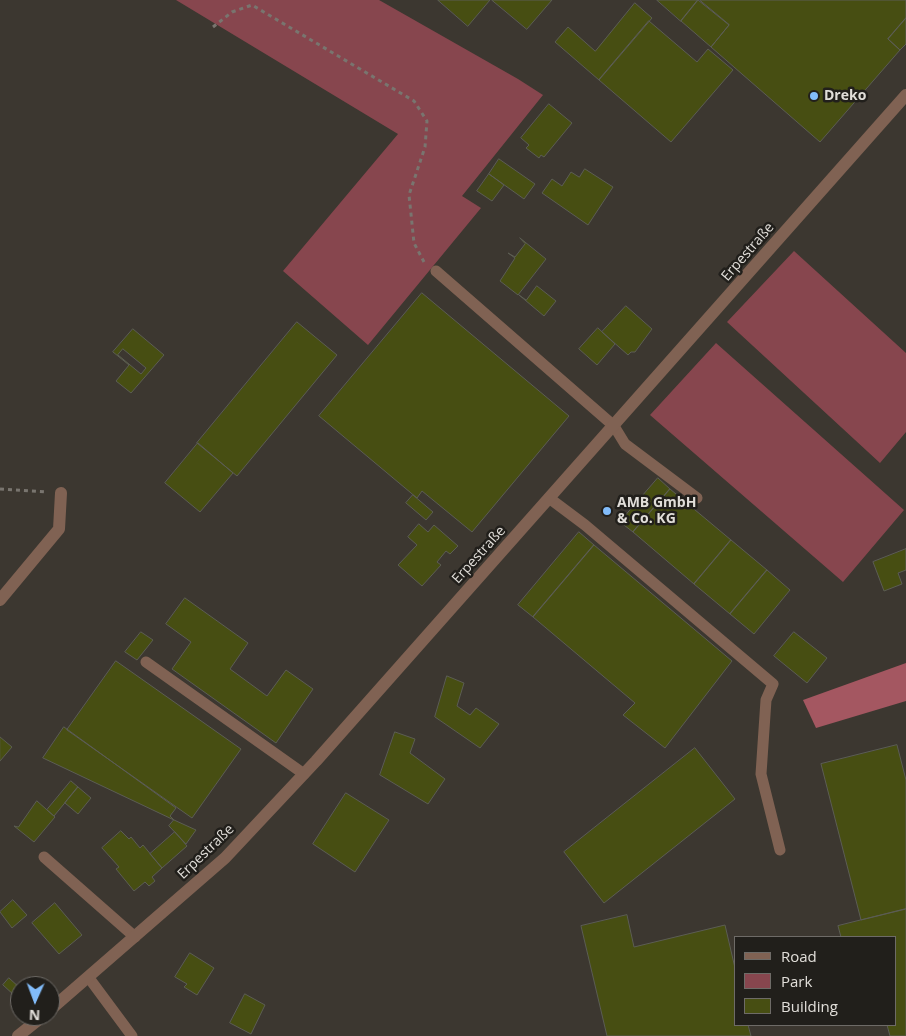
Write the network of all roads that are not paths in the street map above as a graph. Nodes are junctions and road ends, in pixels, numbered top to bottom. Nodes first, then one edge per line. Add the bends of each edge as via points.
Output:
1 (906, 96) edge
2 (436, 271) road end
3 (614, 426) junction
4 (61, 493) road end
5 (549, 498) junction
6 (697, 498) dead end
7 (0, 600) edge
8 (146, 662) dead end
9 (304, 774) junction
10 (780, 850) dead end
11 (44, 857) dead end
12 (135, 937) junction
13 (89, 978) junction
14 (60, 1002) edge
15 (30, 1026) edge
16 (18, 1036) edge
17 (132, 1036) edge

1 - 3 street, Erpestraße
2 - 3 lane
3 - 5 street, Erpestraße
3 - 6 lane via 625,444
4 - 7 street via 59,529
5 - 9 street, Erpestraße
5 - 10 lane via 773,684 766,700 761,774
8 - 9 lane
9 - 12 street, Erpestraße via 225,858
11 - 12 lane
12 - 13 street, Erpestraße
13 - 14 street, Erpestraße
13 - 17 lane
15 - 16 street

